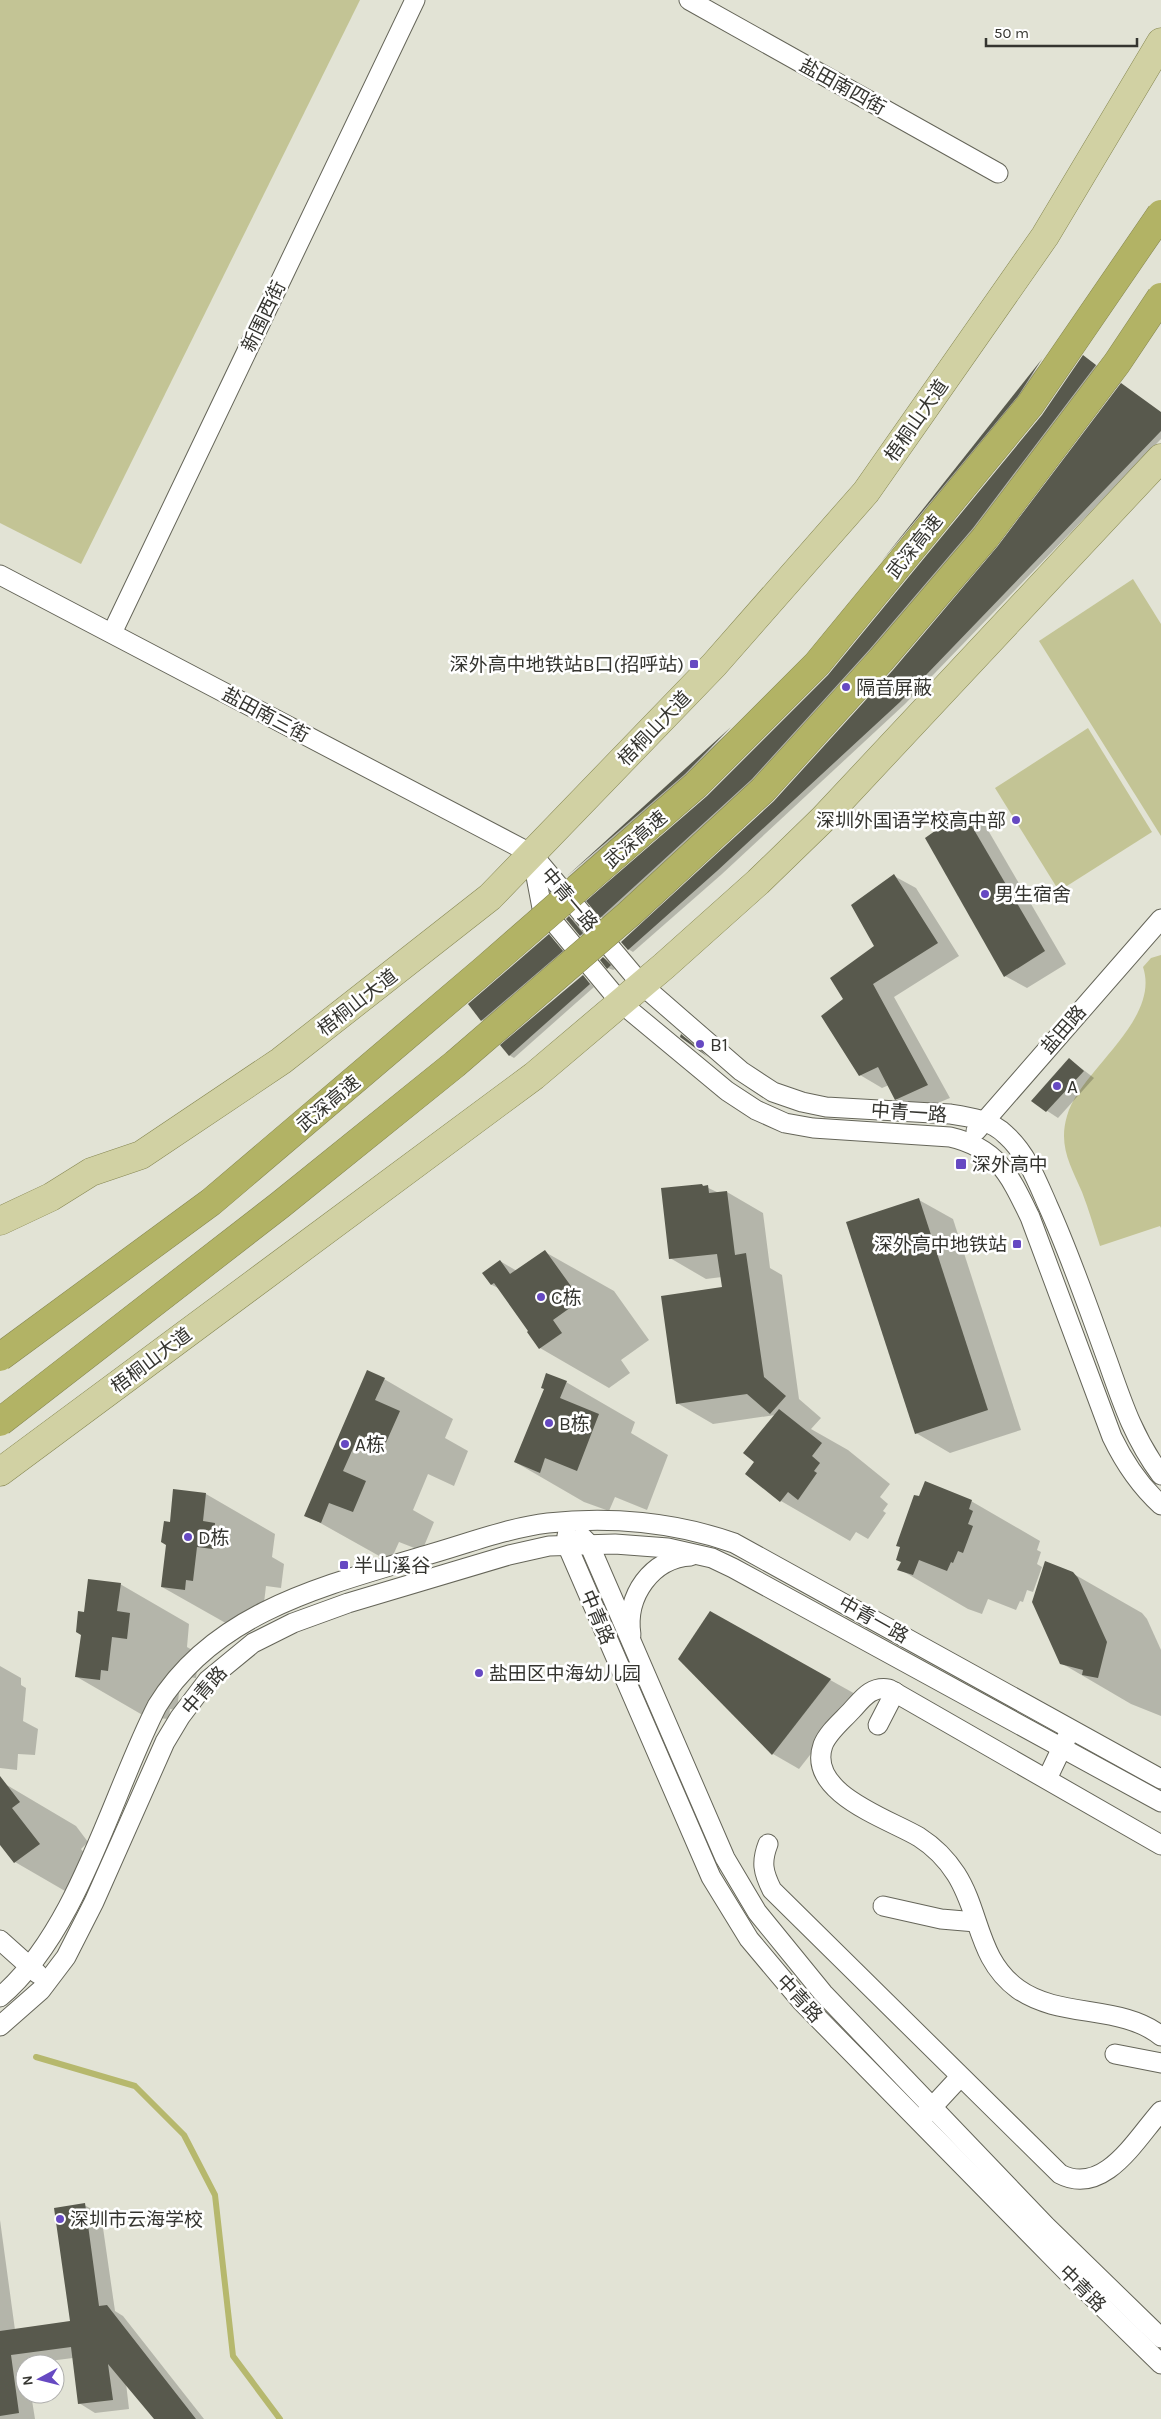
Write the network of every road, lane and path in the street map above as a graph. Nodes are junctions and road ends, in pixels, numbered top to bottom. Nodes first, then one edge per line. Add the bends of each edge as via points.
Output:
1 (415, 0) edge
2 (689, 0) edge
3 (1161, 42) edge
4 (998, 173) dead end
5 (1161, 214) edge
6 (1161, 297) edge
7 (1161, 458) edge
8 (0, 575) edge
9 (112, 633) junction
10 (532, 854) junction
11 (1161, 919) edge
12 (642, 985) junction
13 (621, 1003) junction
14 (984, 1121) junction
15 (968, 1141) junction
16 (0, 1221) edge
17 (0, 1357) edge
18 (0, 1422) edge
19 (0, 1472) edge
20 (1161, 1475) edge
21 (1161, 1505) edge
22 (568, 1521) junction
23 (589, 1544) junction
24 (566, 1545) junction
25 (712, 1558) junction
26 (634, 1648) junction
27 (895, 1692) junction
28 (878, 1725) dead end
29 (1071, 1729) junction
30 (1061, 1747) junction
31 (1047, 1779) junction
32 (1161, 1779) edge
33 (1161, 1802) edge
34 (768, 1844) dead end
35 (1161, 1845) edge
36 (883, 1906) dead end
37 (976, 1922) junction
38 (0, 1940) edge
39 (30, 1966) junction
40 (48, 1982) junction
41 (0, 1997) edge
42 (0, 2026) edge
43 (1161, 2036) edge
44 (1115, 2054) dead end
45 (1161, 2063) edge
46 (960, 2077) junction
47 (932, 2107) junction
48 (1161, 2111) edge
49 (919, 2121) junction
50 (1161, 2338) edge
51 (1161, 2364) edge

1 - 9 street, 新围西街
2 - 4 street, 盐田南四街
3 - 10 main road, 梧桐山大道 via 1045,236 866,492 714,665
5 - 17 highway, 武深高速, bridge via 1030,404 817,664 696,785 211,1202
6 - 18 highway, bridge via 1117,363 984,538 881,660 763,790 629,914 455,1064 280,1206
7 - 12 main road, 梧桐山大道 via 798,844
8 - 9 street, 盐田南三街
9 - 10 street, 盐田南三街
10 - 12 street, 中青一路
10 - 13 street, 中青一路 via 542,908
10 - 16 main road, 梧桐山大道 via 490,898 281,1062 141,1155 91,1172 51,1197
11 - 14 street, 盐田路
12 - 13 main road, 梧桐山大道
12 - 14 street, 中青一路 via 741,1071 773,1092 826,1107 950,1114
13 - 15 street, 中青一路 via 727,1091 756,1110 785,1123 813,1128 929,1134
13 - 19 main road, 梧桐山大道 via 526,1082
14 - 15 street, 盐田路
14 - 20 street, 中青一路 via 1005,1133 1031,1168 1067,1251 1130,1422 1143,1451
15 - 21 street, 中青一路 via 990,1155 1013,1182 1045,1252 1112,1437 1142,1488
22 - 23 street, 中青路
22 - 24 street, 中青路
22 - 29 street, 中青一路 via 672,1526 734,1543
22 - 39 street, 中青路 via 499,1534 304,1593 247,1621 211,1645 179,1674 157,1706 74,1892 48,1941
23 - 24 street, 中青路
23 - 25 street, 中青一路 via 668,1548
23 - 26 street, 中青路
24 - 40 street, 中青路 via 509,1554 348,1603 271,1633 225,1664 196,1694 165,1742 81,1929
24 - 49 street, 中青路 via 686,1824 723,1900 749,1939 797,1996
25 - 26 street via 673,1558 648,1576 632,1609 630,1628
25 - 30 street, 中青一路
26 - 47 street, 中青路 via 725,1858 757,1912 823,1993
27 - 28 street
27 - 31 street
27 - 37 street via 878,1688 861,1699 825,1740 822,1751 824,1770 841,1794 938,1852 960,1880
29 - 30 street
29 - 32 street, 中青一路
30 - 31 street
30 - 33 street, 中青一路
31 - 35 street
34 - 46 street via 762,1857 762,1868 772,1890
36 - 37 street via 941,1919
37 - 43 street via 991,1959 1019,1990 1045,2002 1132,2021
38 - 39 street
39 - 40 street
39 - 41 street, 中青路
40 - 42 street, 中青路
44 - 45 street
46 - 47 street
46 - 48 street via 1052,2168 1074,2180 1099,2177 1111,2168
47 - 49 street
47 - 50 street, 中青路 via 1046,2226
49 - 51 street, 中青路

